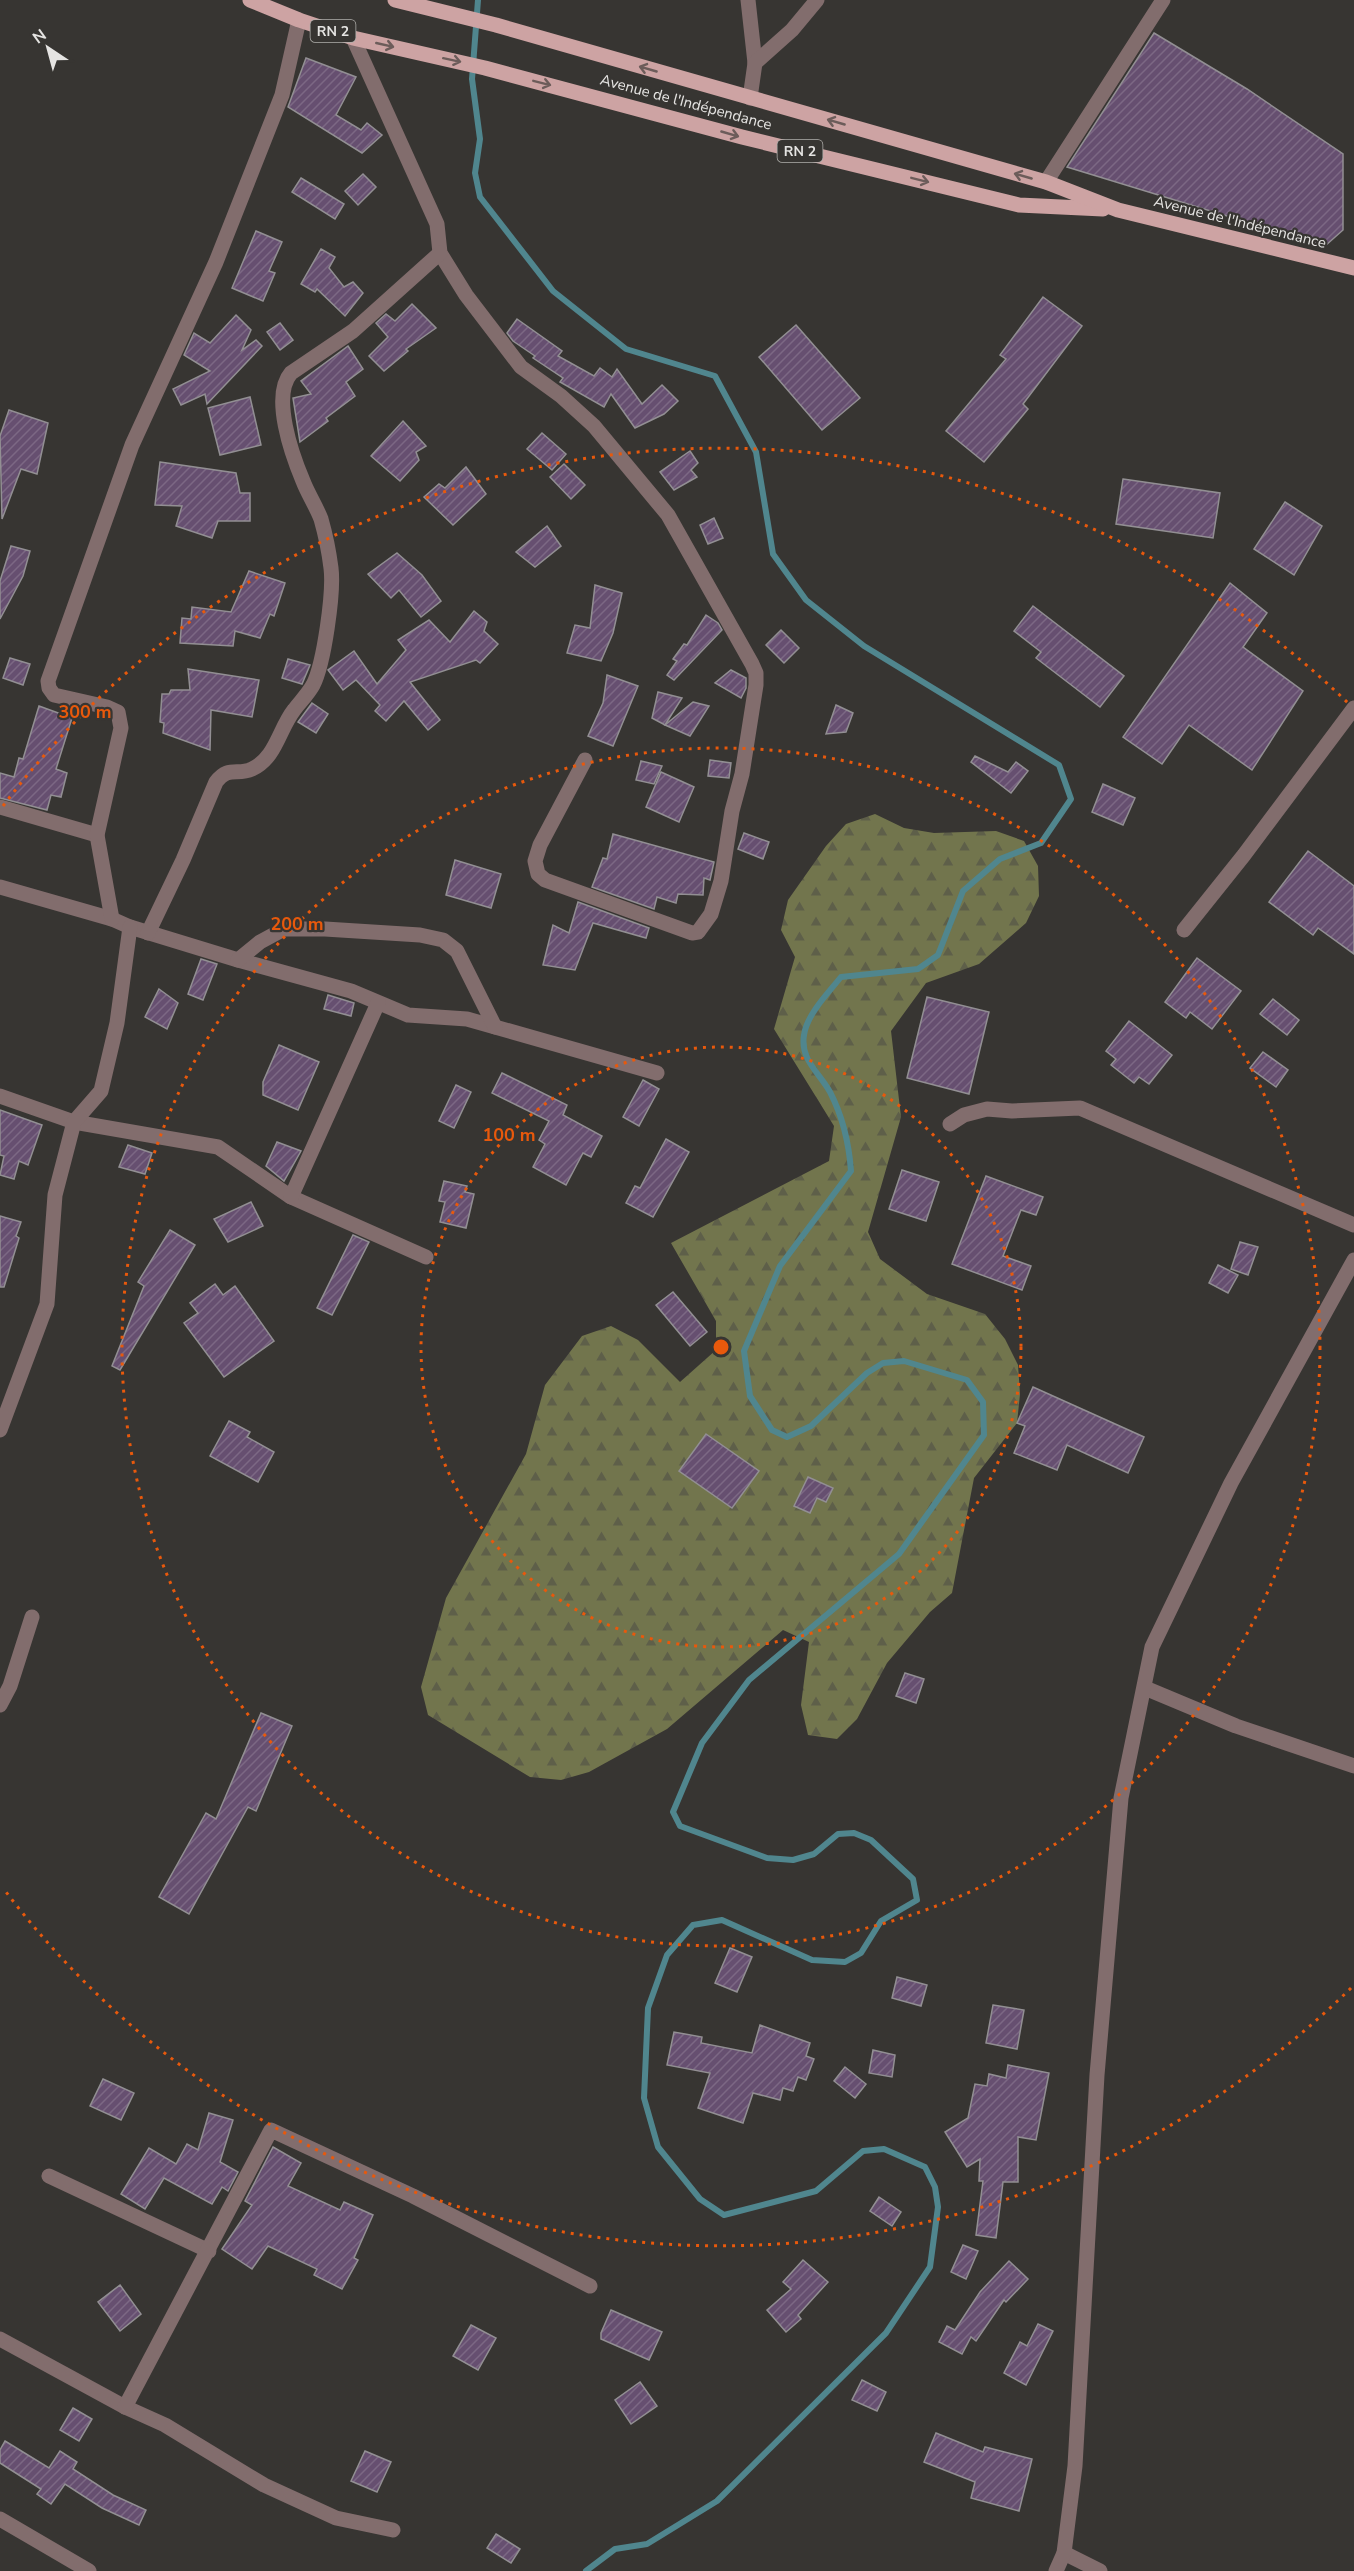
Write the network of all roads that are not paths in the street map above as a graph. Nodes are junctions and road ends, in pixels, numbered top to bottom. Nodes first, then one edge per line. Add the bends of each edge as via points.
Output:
1 (250, 0) edge
2 (394, 0) edge
3 (748, 0) edge
4 (818, 0) edge
5 (1163, 0) edge
6 (299, 20) junction
7 (353, 38) junction
8 (755, 63) junction
9 (750, 98) junction
10 (1046, 182) junction
11 (1118, 210) junction
12 (440, 253) junction
13 (1354, 268) edge
14 (1354, 708) edge
15 (585, 760) dead end
16 (0, 807) edge
17 (97, 835) junction
18 (0, 887) edge
19 (112, 919) junction
20 (130, 927) junction
21 (1185, 930) dead end
22 (148, 933) junction
23 (238, 960) junction
24 (378, 1003) junction
25 (495, 1028) junction
26 (657, 1073) dead end
27 (0, 1096) edge
28 (74, 1122) junction
29 (950, 1124) dead end
30 (291, 1197) junction
31 (1354, 1225) edge
32 (426, 1257) dead end
33 (1354, 1260) edge
34 (0, 1430) edge
35 (32, 1617) dead end
36 (1145, 1688) junction
37 (0, 1705) edge
38 (1354, 1766) edge
39 (49, 2176) dead end
40 (209, 2252) junction
41 (590, 2286) dead end
42 (0, 2339) edge
43 (125, 2407) junction
44 (0, 2519) edge
45 (393, 2530) dead end
46 (1064, 2553) junction
47 (89, 2571) edge
48 (1056, 2571) edge
49 (1100, 2571) edge

1 - 6 main road, Avenue de l'Indépendance / RN 2
9 -> 2 main road, Avenue de l'Indépendance / RN 2
3 - 8 street
4 - 8 street
5 - 10 street
6 - 7 main road, Avenue de l'Indépendance / RN 2
6 - 17 street via 282,95 216,262 132,445 48,681 54,694 118,712 121,728
7 -> 11 main road, Avenue de l'Indépendance / RN 2 via 485,68 1019,205
7 - 12 street via 437,224
8 - 9 street
10 -> 9 main road, Avenue de l'Indépendance / RN 2
10 - 11 main road, Avenue de l'Indépendance / RN 2
11 - 13 main road, Avenue de l'Indépendance / RN 2
12 - 15 street via 466,295 521,367 594,426 656,498 756,673 721,881 711,914 698,932 537,874 535,861 540,845
12 - 22 street via 353,331 284,381 286,425 303,481 321,519 331,568 330,606 314,684 293,711 269,756 252,770 230,771 216,782
14 - 21 street
16 - 17 street
17 - 19 street
18 - 19 street
19 - 20 street
20 - 22 street
20 - 28 street via 117,1023 101,1091
22 - 23 street
23 - 24 street via 351,991
23 - 25 street via 284,929 396,933 443,940 458,951
24 - 25 street via 408,1014 467,1019
24 - 30 street
25 - 26 street
27 - 28 street
28 - 30 street via 218,1147
28 - 34 street via 55,1195 47,1304
29 - 31 street via 964,1115 987,1109 1080,1108
30 - 32 street
33 - 36 street via 1231,1483 1152,1647
35 - 37 street
36 - 38 street via 1236,1726
36 - 46 street via 1121,1798 1097,2075 1075,2466
39 - 40 street
40 - 41 street via 271,2130 413,2196
40 - 43 street
42 - 43 street
43 - 45 street via 165,2425 264,2485 336,2518
44 - 47 street
46 - 48 street
46 - 49 street

